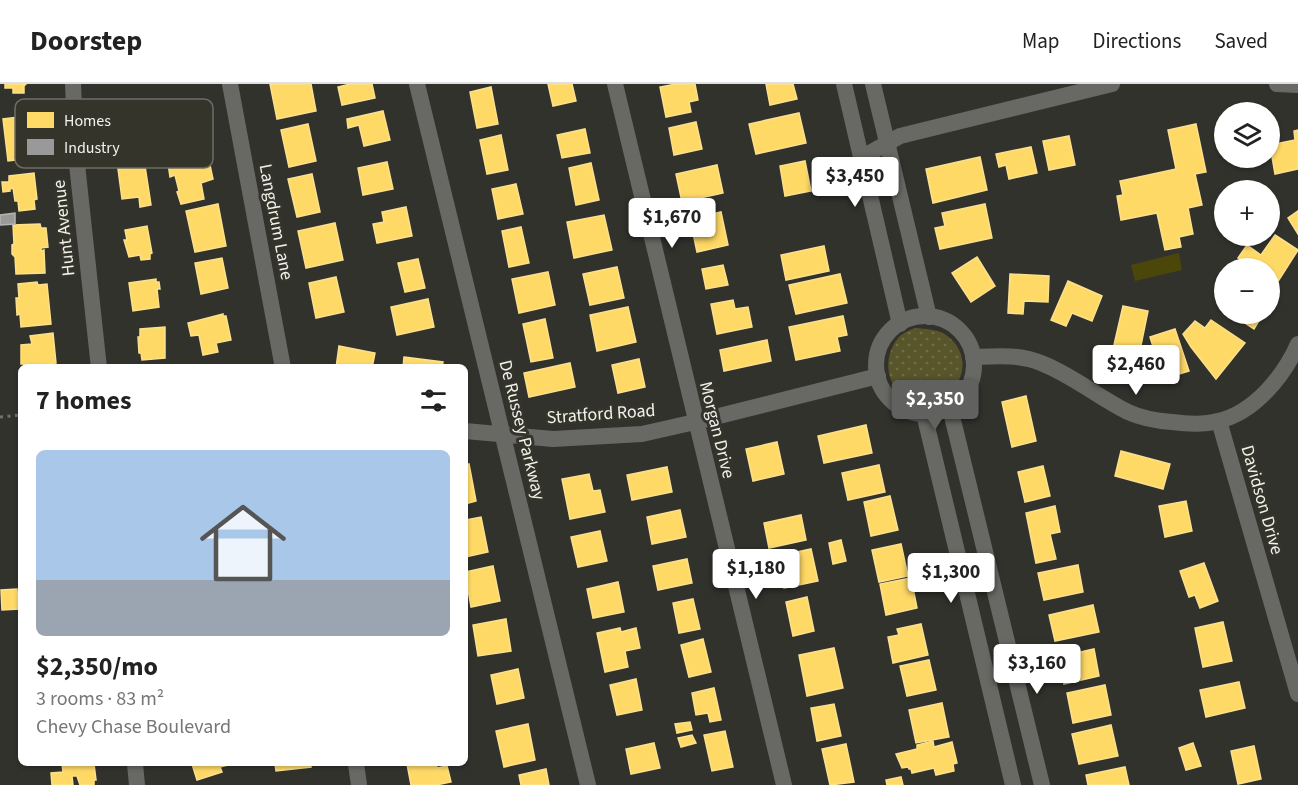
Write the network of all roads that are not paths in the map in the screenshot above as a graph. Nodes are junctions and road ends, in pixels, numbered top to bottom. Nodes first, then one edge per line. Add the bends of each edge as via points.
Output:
1 (73, 84) edge
2 (230, 84) edge
3 (417, 84) edge
4 (615, 84) edge
5 (844, 84) edge
6 (873, 84) edge
7 (1112, 84) edge
8 (1277, 84) edge
9 (1298, 85) edge
10 (74, 99) edge
11 (887, 145) junction
12 (861, 158) junction
13 (78, 168) edge
14 (929, 317) junction
15 (900, 324) junction
16 (1298, 344) edge
17 (973, 357) junction
18 (99, 364) edge
19 (282, 364) edge
20 (878, 376) junction
21 (950, 408) junction
22 (924, 414) junction
23 (1219, 421) junction
24 (695, 422) junction
25 (468, 431) edge
26 (503, 436) junction
27 (1012, 668) junction
28 (985, 674) junction
29 (1298, 694) edge
30 (135, 766) edge
31 (356, 766) edge
32 (136, 785) edge
33 (359, 785) edge
34 (588, 785) edge
35 (784, 785) edge
36 (1013, 785) edge
37 (1042, 785) edge

1 - 10 street, Hunt Avenue
2 - 19 street, Langdrum Lane
3 - 26 street, De Russey Parkway
4 - 24 street, Morgan Drive
5 - 12 street
6 - 11 street
7 - 11 street via 900,136
8 - 9 street
11 - 12 street
11 - 14 street
12 - 15 street
13 - 18 street, Hunt Avenue
14 - 15 street
14 - 17 street via 958,328
15 - 20 street via 882,343 877,359
16 - 23 street via 1278,379 1258,399
17 - 21 street via 973,378 968,390
17 - 23 street via 1018,357 1039,362 1130,413 1159,421
20 - 22 street via 882,388 899,407
20 - 24 street, Stratford Road
21 - 22 street
21 - 27 street
22 - 28 street
23 - 29 street, Davidson Drive
24 - 26 street, Stratford Road via 642,434 596,438
24 - 35 street, Morgan Drive
25 - 26 street, Stratford Road
26 - 34 street, De Russey Parkway
27 - 28 street
27 - 37 street
28 - 36 street
30 - 32 street
31 - 33 street

